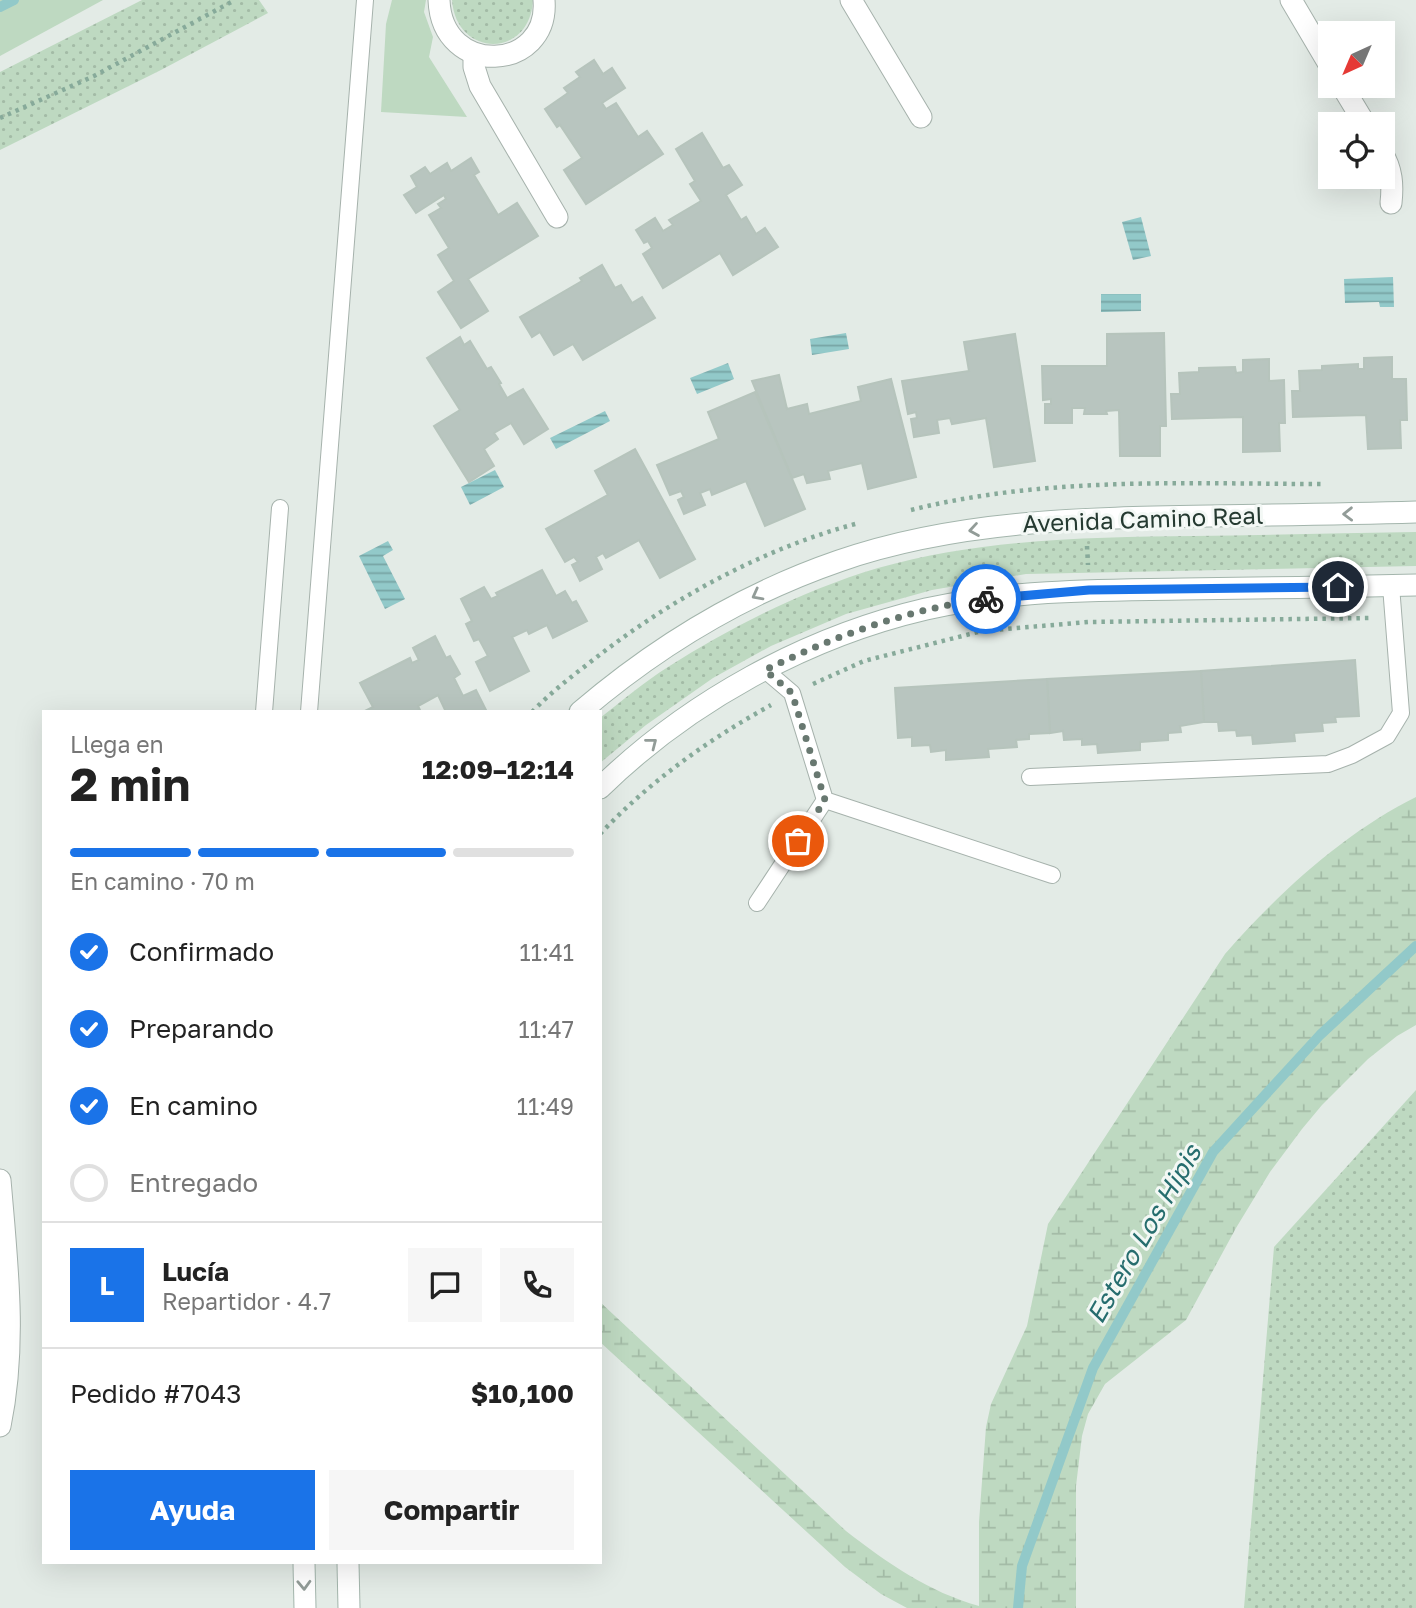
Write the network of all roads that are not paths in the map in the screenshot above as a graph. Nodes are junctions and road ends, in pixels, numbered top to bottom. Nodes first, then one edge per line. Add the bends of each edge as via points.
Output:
1 (365, 0) edge
2 (439, 0) edge
3 (544, 0) edge
4 (851, 0) edge
5 (1290, 0) edge
6 (1318, 46) edge
7 (474, 54) junction
8 (921, 117) dead end
9 (1391, 189) edge
10 (1391, 203) dead end
11 (558, 217) dead end
12 (280, 508) dead end
13 (1416, 512) edge
14 (1416, 585) edge
15 (1391, 586) junction
16 (765, 670) junction
17 (264, 710) edge
18 (309, 710) edge
19 (582, 710) edge
20 (1030, 777) dead end
21 (602, 786) edge
22 (825, 800) junction
23 (1052, 875) dead end
24 (757, 903) dead end
25 (0, 1180) edge
26 (0, 1426) edge
27 (303, 1564) edge
28 (348, 1564) edge
29 (305, 1608) edge
30 (349, 1608) edge

1 - 18 lane
2 - 7 main road via 451,38
3 - 7 main road via 540,26 527,44 507,55
4 - 8 main road
5 - 6 main road
7 - 11 main road via 480,86
9 - 10 main road
12 - 17 lane
13 -> 19 main road, Avenida Camino Real via 1086,518 977,528 839,561 766,591 669,643
14 - 15 main road
15 - 16 main road via 1014,595 925,610 839,636
15 - 20 lane via 1401,713 1387,736 1352,755 1328,764
21 -> 16 main road via 668,730
16 - 22 lane via 792,693
22 - 23 lane
22 - 24 lane
25 - 26 main road via 11,1336
27 -> 29 main road
28 - 30 main road

